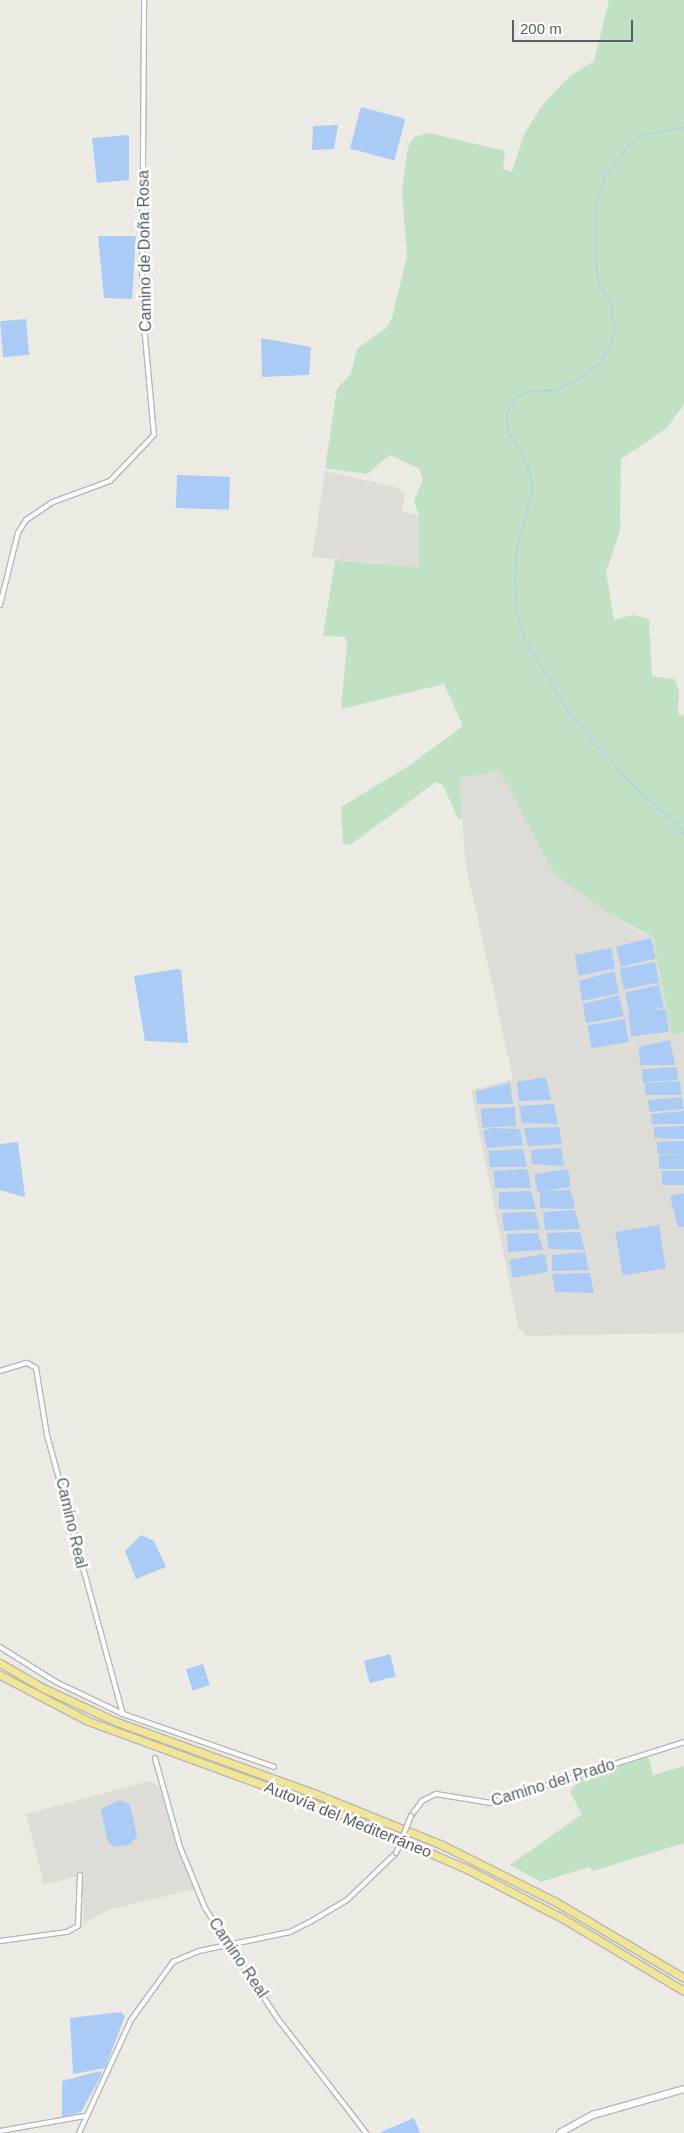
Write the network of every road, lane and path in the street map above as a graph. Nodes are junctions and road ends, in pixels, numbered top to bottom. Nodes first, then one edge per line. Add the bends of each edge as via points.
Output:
1 (144, 0) edge
2 (0, 605) edge
3 (0, 1371) edge
4 (0, 1647) edge
5 (0, 1663) edge
6 (0, 1675) edge
7 (123, 1714) junction
8 (684, 1742) edge
9 (155, 1758) dead end
10 (274, 1767) dead end
11 (80, 1875) dead end
12 (0, 1941) edge
13 (228, 1948) junction
14 (684, 1978) edge
15 (684, 1991) edge
16 (684, 2089) edge
17 (85, 2116) junction
18 (0, 2131) edge
19 (79, 2133) edge
20 (366, 2133) edge
21 (560, 2133) edge

1 - 2 street, Camino de Doña Rosa via 142,303 154,435 110,481 52,502 26,520 18,533
3 - 7 street, Camino Real via 27,1363 36,1368 47,1435
4 - 7 street via 56,1682
5 - 14 highway, Autovía del Mediterráneo via 43,1688 117,1722 316,1794 442,1845 556,1902
6 - 15 highway, Autovía del Mediterráneo via 88,1721 326,1808 449,1860 530,1900
7 - 10 street
8 - 13 street, Camino del Prado, bridge via 491,1803 436,1794 422,1801 411,1816 396,1853 347,1900 290,1932
9 - 13 street, Camino Real via 180,1847 205,1908
11 - 12 street via 78,1926 67,1932
13 - 17 street, Camino del Prado via 179,1958 167,1970 131,2020 112,2068
13 - 20 street, Camino Real
16 - 21 main road via 593,2115
17 - 18 street
17 - 19 street, Camino del Prado

